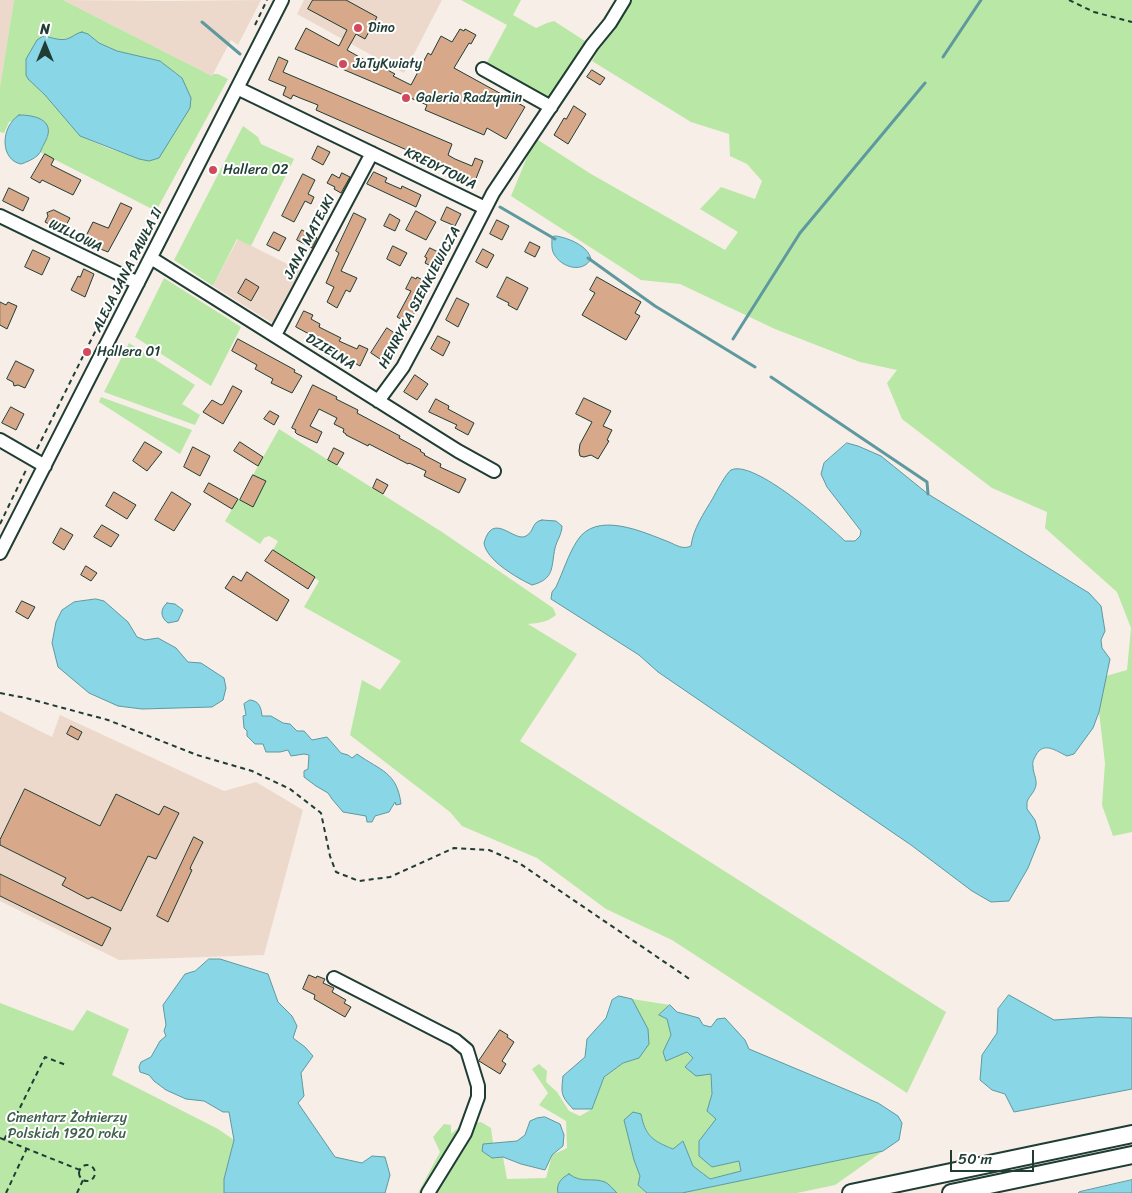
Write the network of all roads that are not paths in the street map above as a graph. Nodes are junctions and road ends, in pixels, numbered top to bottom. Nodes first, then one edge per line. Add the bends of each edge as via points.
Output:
1 (282, 0) edge
2 (624, 0) edge
3 (483, 69) dead end
4 (237, 88) junction
5 (551, 107) junction
6 (372, 153) junction
7 (485, 208) junction
8 (0, 216) edge
9 (151, 258) junction
10 (138, 283) junction
11 (275, 335) junction
12 (378, 400) junction
13 (0, 440) edge
14 (45, 466) junction
15 (494, 472) dead end
16 (0, 553) edge
17 (334, 978) dead end
18 (1132, 1134) edge
19 (1132, 1155) edge
20 (428, 1193) edge
21 (851, 1193) edge
22 (951, 1193) edge

1 - 4 street, ALEJA JANA PAWŁA II
2 - 5 street, KREDYTOWA
3 - 5 street
4 - 6 street, KREDYTOWA
4 - 9 street, ALEJA JANA PAWŁA II
5 - 7 street, KREDYTOWA
6 - 7 street, KREDYTOWA
6 - 11 street, JANA MATEJKI
7 - 12 street, HENRYKA SIENKIEWICZA via 426,326
8 - 10 street, WILLOWA
9 - 10 street, ALEJA JANA PAWŁA II
9 - 11 street, DZIELNA
10 - 14 street, ALEJA JANA PAWŁA II
11 - 12 street, DZIELNA
12 - 15 street, DZIELNA
13 - 14 street
14 - 16 street, ALEJA JANA PAWŁA II
17 - 20 street via 455,1040 467,1050 478,1086 478,1097 466,1134
18 - 21 main road
19 - 22 main road

